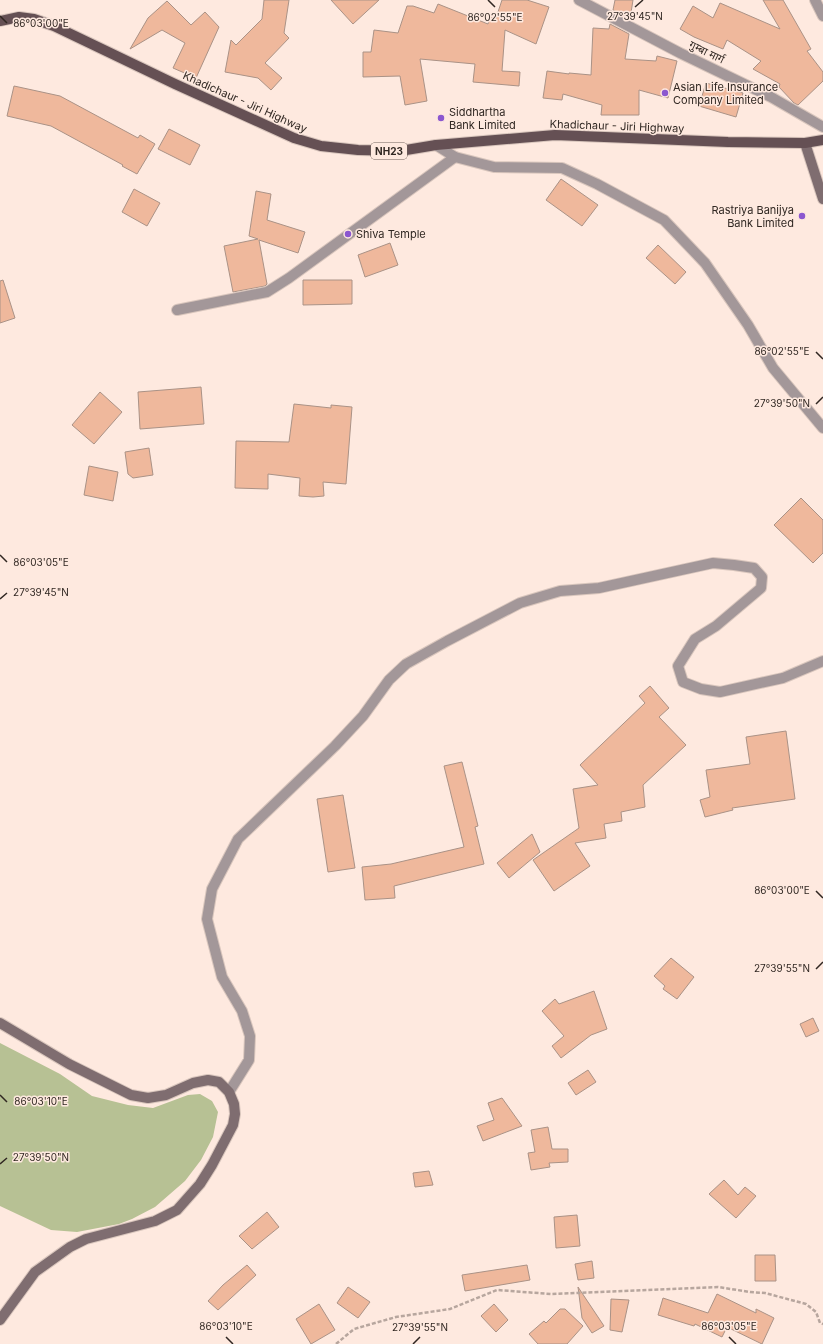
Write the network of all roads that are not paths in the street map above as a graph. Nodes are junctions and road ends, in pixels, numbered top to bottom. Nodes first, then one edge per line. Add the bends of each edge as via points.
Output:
1 (579, 0) edge
2 (815, 0) edge
3 (823, 16) edge
4 (0, 21) edge
5 (823, 127) edge
6 (823, 140) edge
7 (805, 143) junction
8 (436, 145) junction
9 (455, 157) junction
10 (823, 199) edge
11 (176, 310) dead end
12 (823, 428) edge
13 (823, 661) edge
14 (0, 1023) edge
15 (229, 1092) junction
16 (0, 1320) edge

1 - 5 street, गुम्बा मार्ग via 771,97
2 - 3 street
4 - 8 main road, Khadichaur - Jiri Highway / NH23 via 19,18 54,26 280,132 321,146 400,151
6 - 7 main road, NH23
7 - 8 main road, Khadichaur - Jiri Highway / NH23 via 555,135
7 - 10 main road
8 - 9 street
9 - 11 street via 267,292
9 - 12 street via 494,167 562,168 664,220 705,263 748,325 773,368
13 - 15 street via 783,678 720,692 701,689 683,682 678,666 695,639 716,626 760,588 762,577 754,568 713,563 600,588 560,591 520,603 406,664 389,680 363,716 335,746 238,839 212,889 207,918 222,977 242,1011 250,1036 249,1060
14 - 15 main road via 69,1064 131,1095 148,1098 166,1095 193,1083 208,1080 219,1082
15 - 16 main road via 234,1104 233,1125 200,1184 177,1210 155,1221 86,1239 70,1248 35,1272

